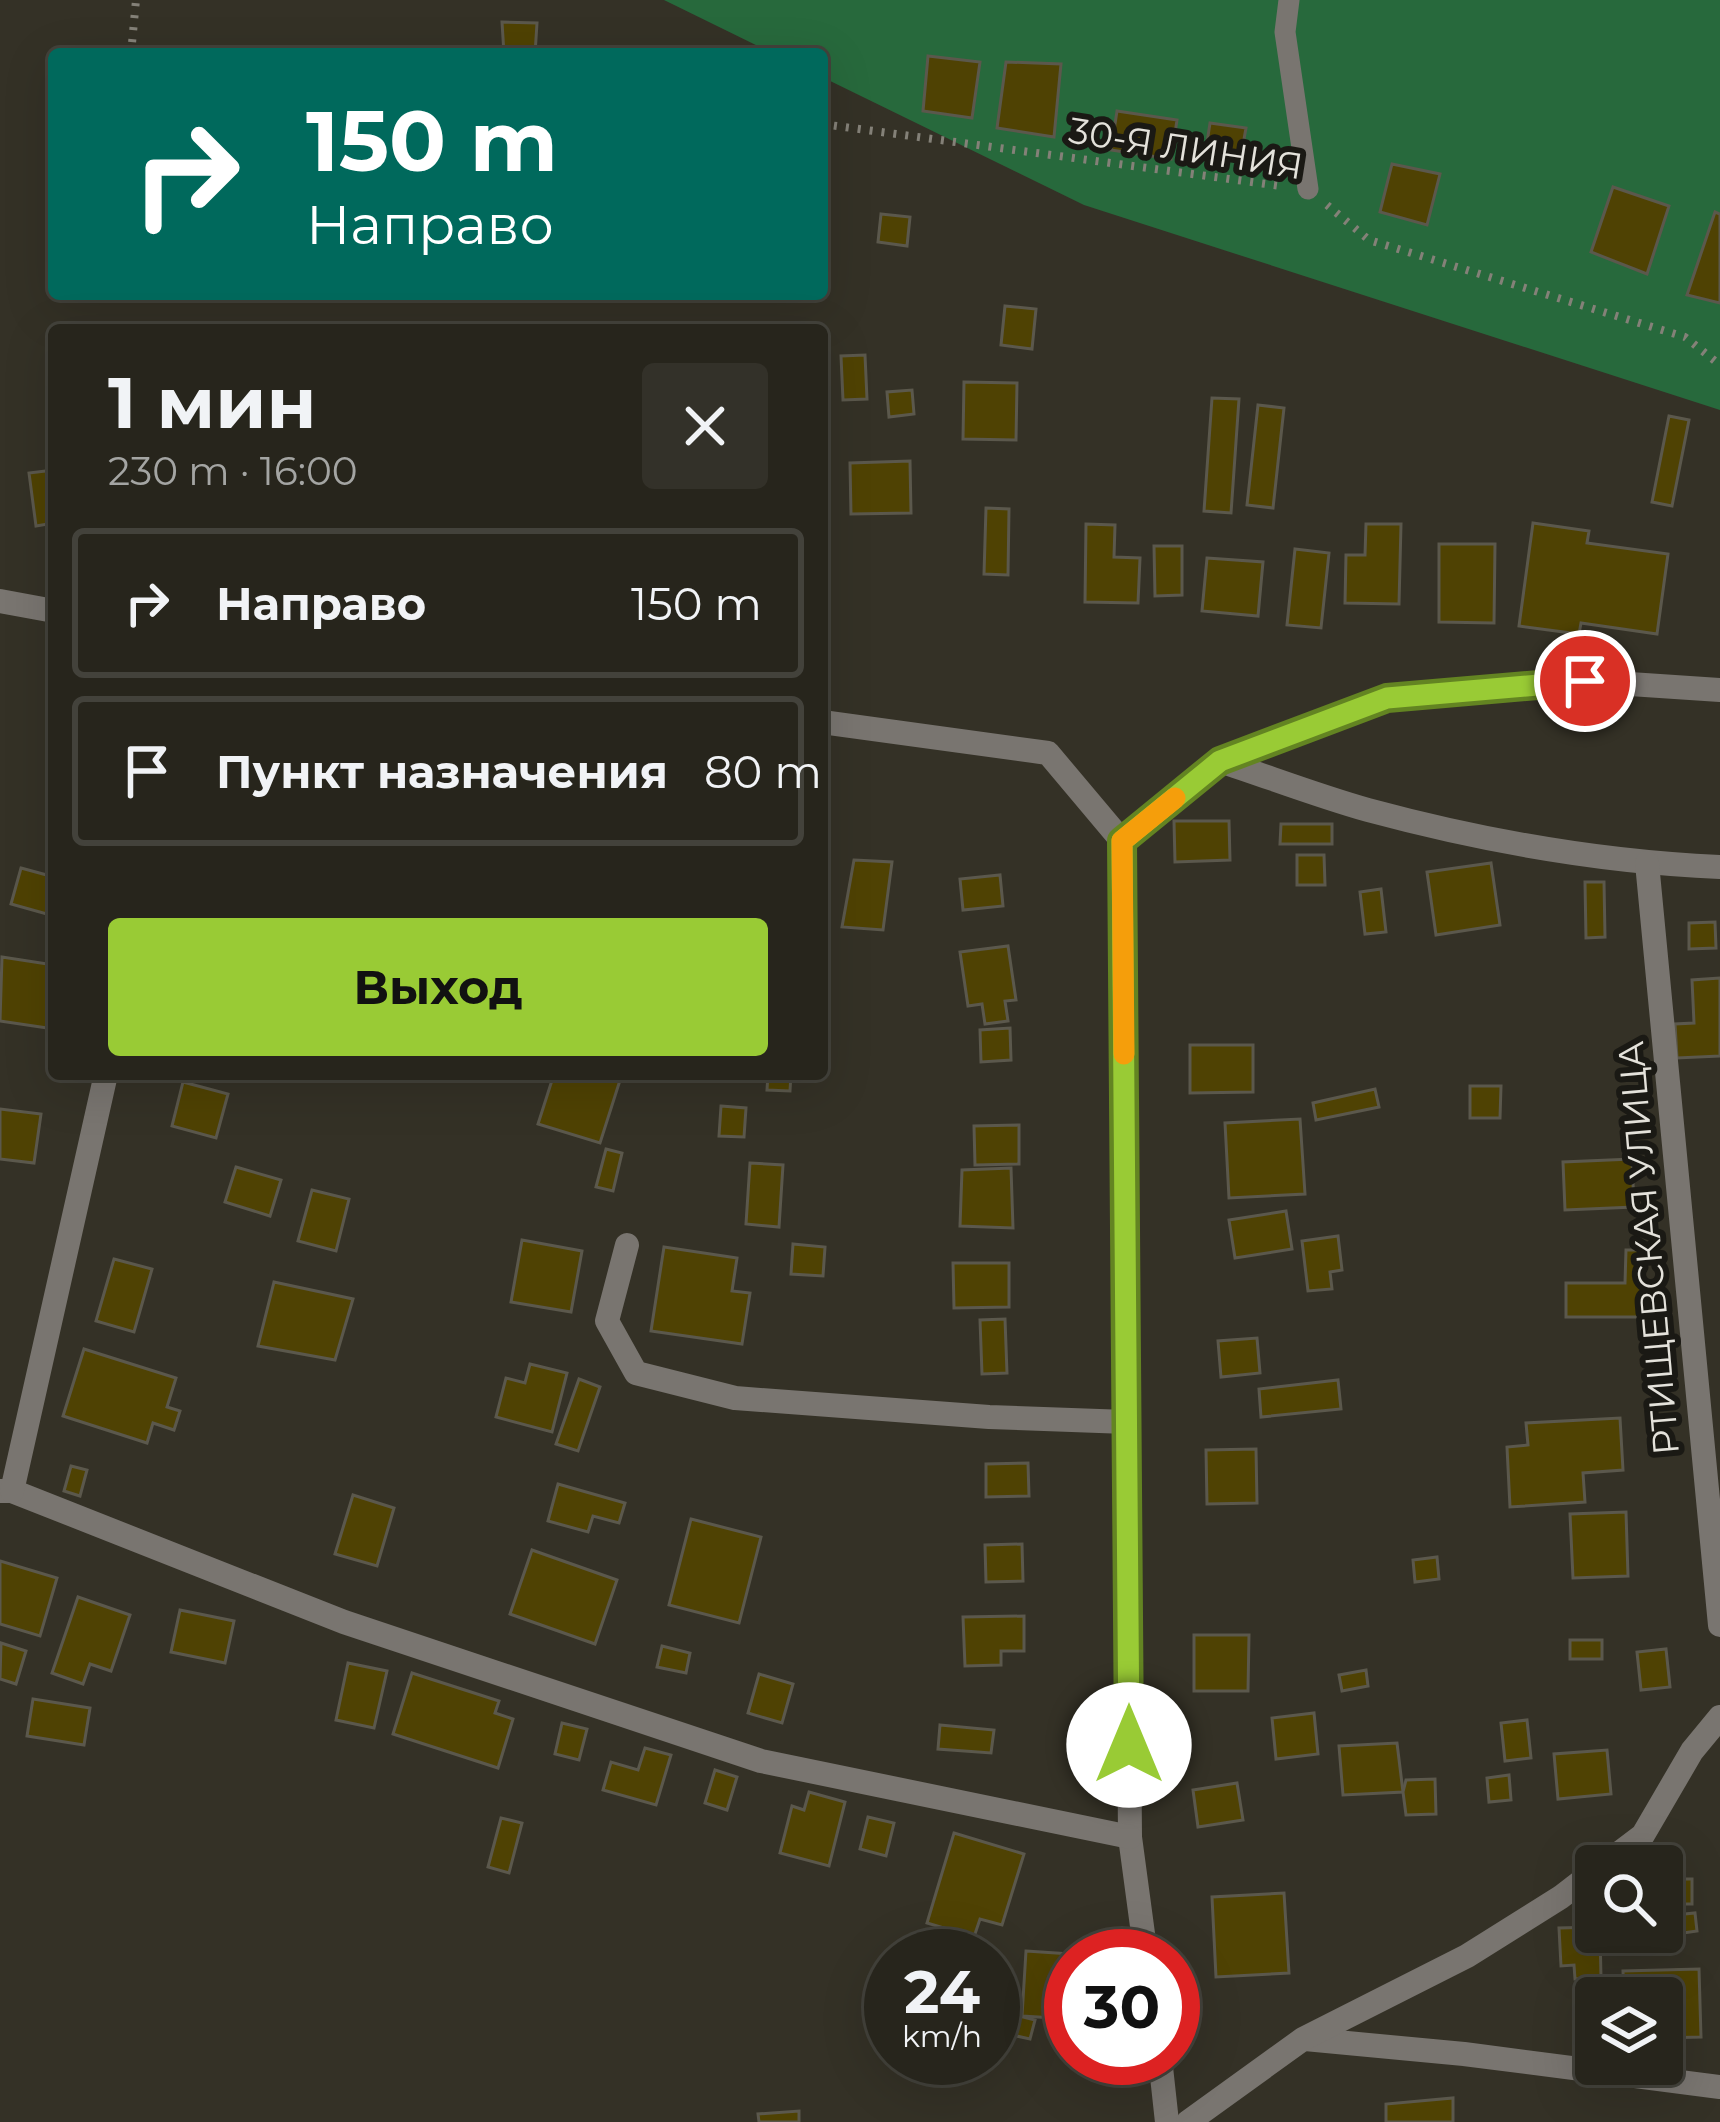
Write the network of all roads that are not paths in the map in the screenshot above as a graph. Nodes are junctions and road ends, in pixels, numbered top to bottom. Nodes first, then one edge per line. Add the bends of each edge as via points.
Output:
1 (1285, 0) edge
2 (1308, 189) road end
3 (0, 601) edge
4 (48, 610) edge
5 (1720, 690) edge
6 (828, 723) edge
7 (1220, 761) junction
8 (1122, 841) junction
9 (1647, 863) junction
10 (1720, 867) edge
11 (105, 1080) edge
12 (627, 1245) dead end
13 (1127, 1423) junction
14 (6, 1491) edge
15 (1720, 1625) edge
16 (1720, 1717) edge
17 (1130, 1837) junction
18 (1630, 1845) edge
19 (1575, 1886) edge
20 (1142, 1929) edge
21 (1303, 2038) junction
22 (1163, 2085) edge
23 (1720, 2087) edge
24 (1167, 2122) edge
25 (1188, 2122) edge

1 - 2 lane
3 - 4 street
5 - 7 street via 1585,681 1387,698
6 - 8 street via 1048,753
7 - 8 street
7 - 9 street via 1367,810
8 - 13 street
9 - 10 street
9 - 15 street, РТИЩЕВСКАЯ УЛИЦА
11 - 14 street
12 - 13 street via 607,1321 636,1373 736,1398
13 - 17 street
14 - 17 street via 344,1622 761,1761
16 - 18 street
17 - 20 street
19 - 21 street via 1467,1956
21 - 23 street
21 - 25 street
22 - 24 street

